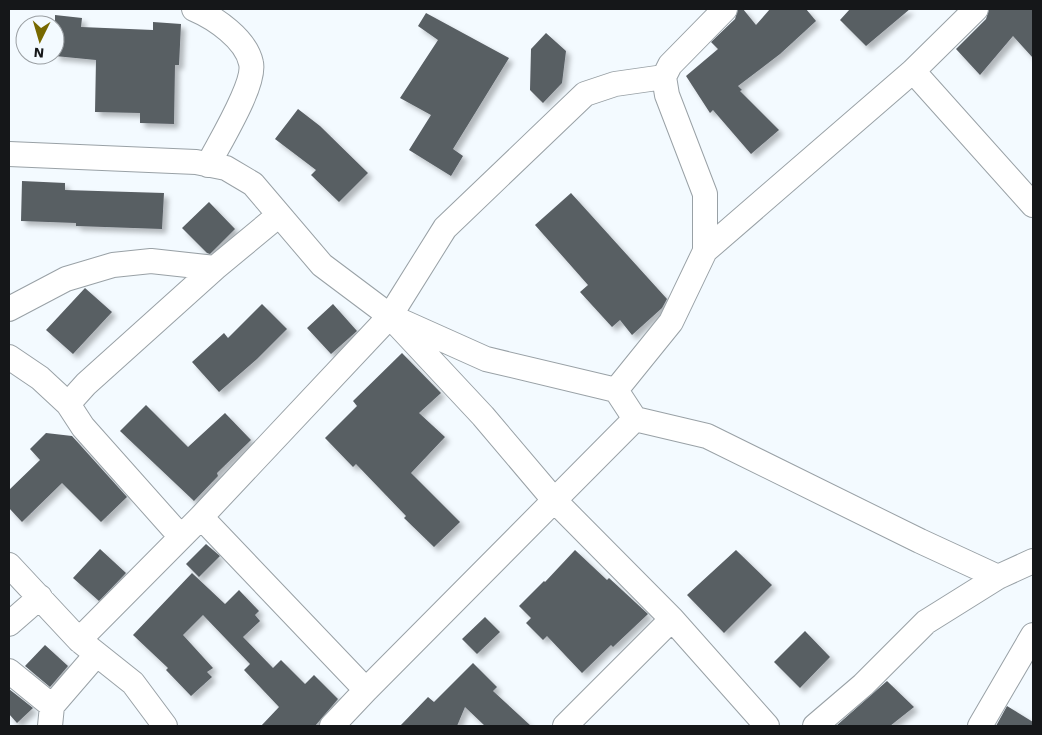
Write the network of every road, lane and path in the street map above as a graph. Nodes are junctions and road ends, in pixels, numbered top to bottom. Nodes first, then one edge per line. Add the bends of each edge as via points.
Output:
1 (194, 9) edge
2 (725, 9) edge
3 (976, 9) edge
4 (913, 71) junction
5 (664, 77) junction
6 (9, 154) edge
7 (208, 165) junction
8 (1033, 205) edge
9 (279, 215) junction
10 (705, 250) junction
11 (215, 268) junction
12 (9, 309) edge
13 (390, 316) junction
14 (9, 357) edge
15 (616, 390) junction
16 (68, 404) junction
17 (635, 419) junction
18 (555, 501) junction
19 (201, 517) junction
20 (182, 537) junction
21 (1033, 561) edge
22 (9, 565) edge
23 (998, 577) junction
24 (40, 597) junction
25 (672, 619) junction
26 (9, 624) edge
27 (1033, 635) edge
28 (87, 648) junction
29 (9, 671) edge
30 (366, 690) junction
31 (51, 716) edge
32 (165, 726) edge
33 (332, 726) edge
34 (565, 726) edge
35 (767, 726) edge
36 (815, 726) edge
37 (980, 726) edge

1 - 7 street via 213,18 243,44 251,63 252,77 246,92
2 - 5 street via 670,65
3 - 4 street
4 - 8 street
4 - 10 street
5 - 10 street via 667,95 705,194
5 - 13 street via 615,84 585,94 445,228
6 - 7 street
7 - 9 street via 226,168 253,184
9 - 11 street
9 - 13 street via 322,265
10 - 15 street via 670,322
11 - 12 street via 151,261 113,265 66,279
11 - 16 street
13 - 15 street via 486,359
13 - 18 street via 483,416
13 - 19 street
14 - 16 street via 40,378
15 - 17 street
16 - 20 street via 82,427
17 - 18 street
17 - 23 street via 707,436
18 - 25 street
18 - 30 street
19 - 20 street
19 - 30 street
20 - 28 street
21 - 23 street
22 - 24 street
23 - 36 street via 926,622 863,685
24 - 26 street
24 - 28 street
25 - 34 street
25 - 35 street
27 - 37 street
28 - 31 street
28 - 32 street via 133,683
29 - 31 street
30 - 33 street

